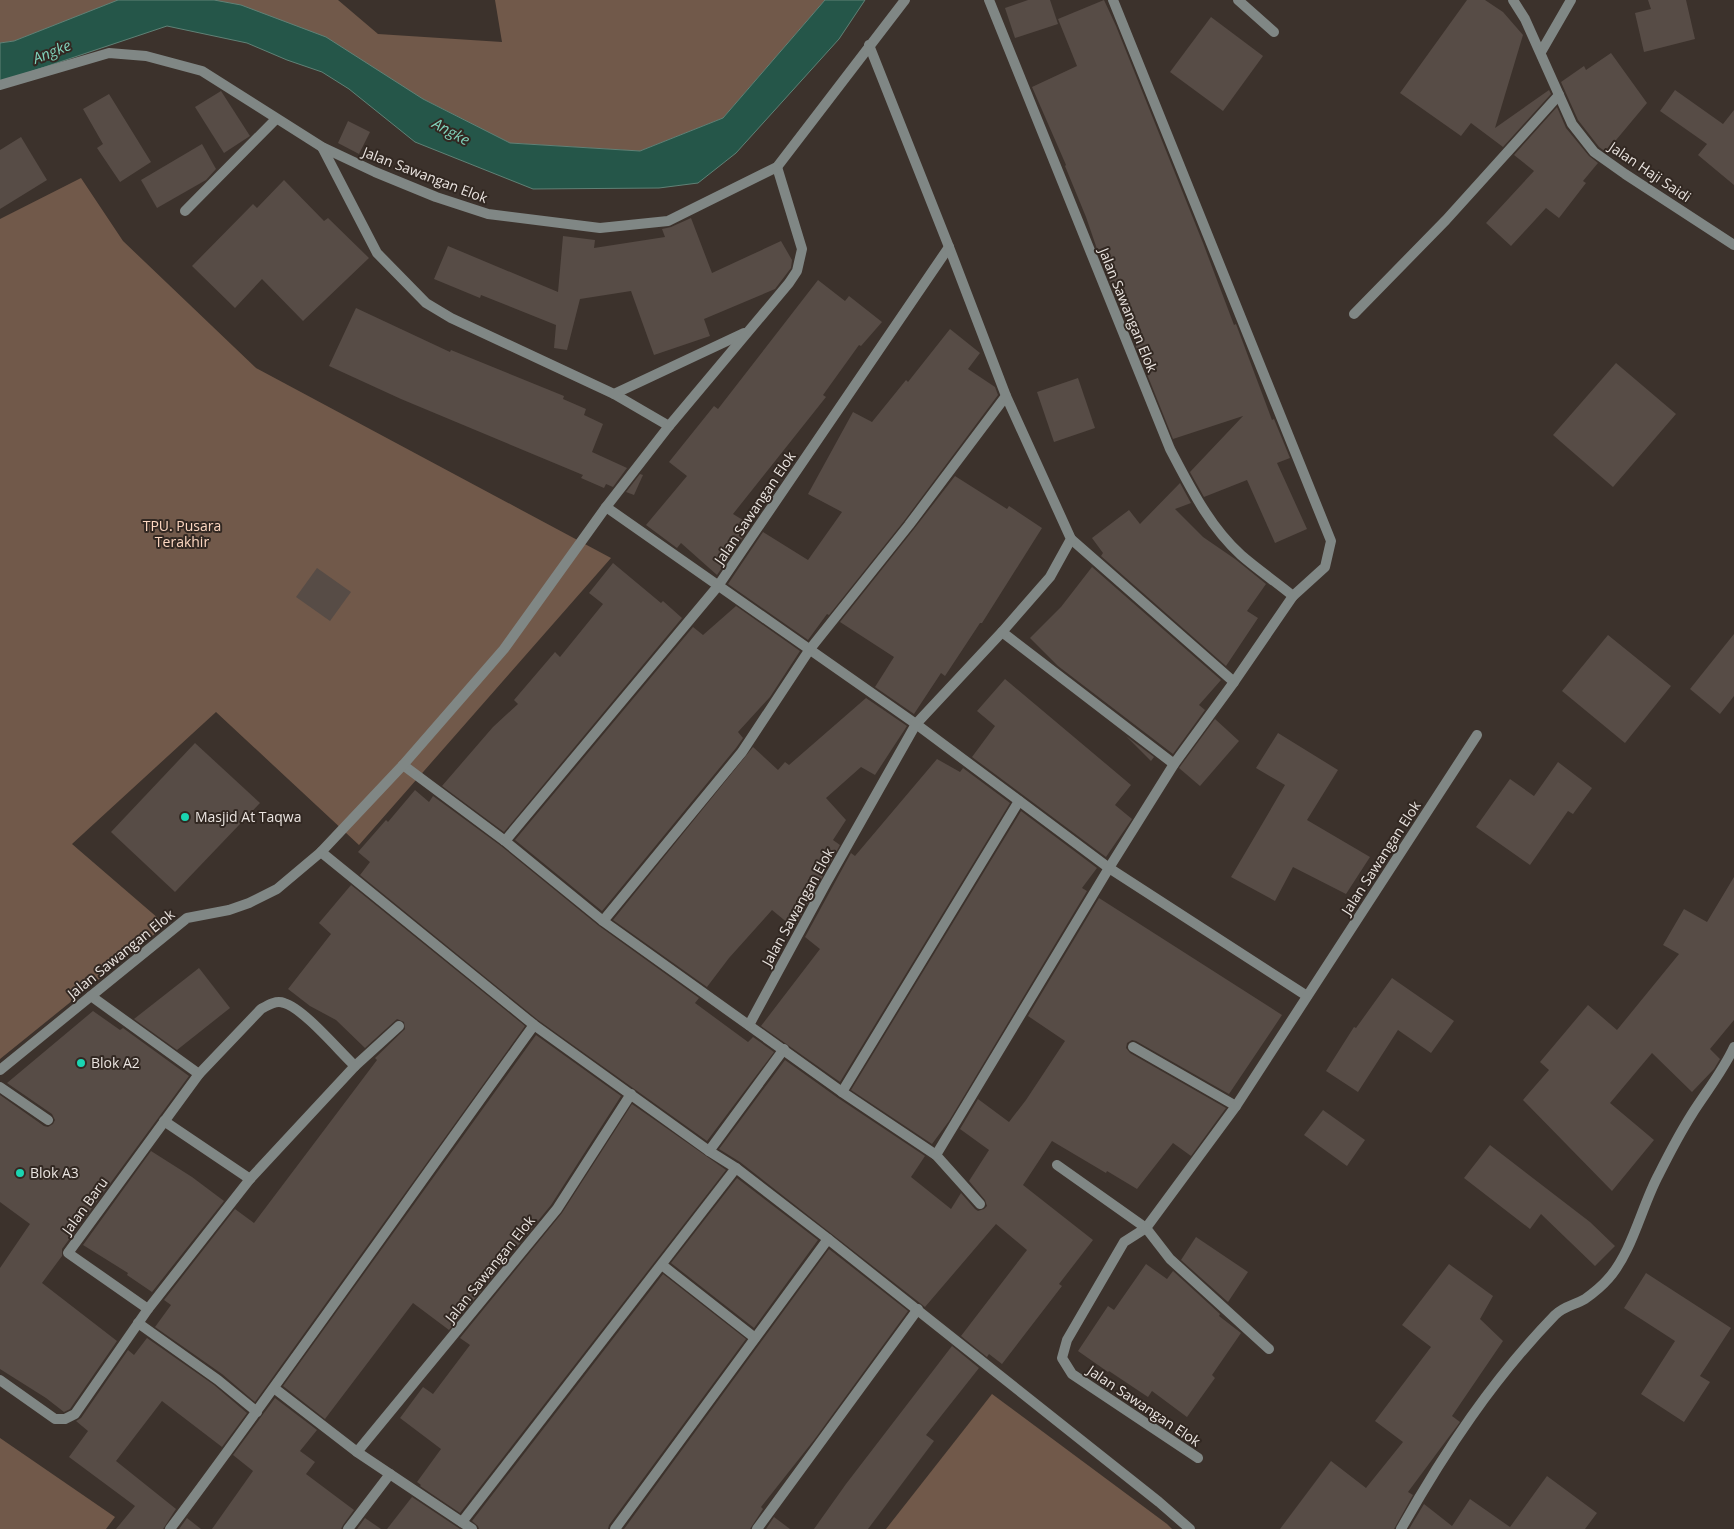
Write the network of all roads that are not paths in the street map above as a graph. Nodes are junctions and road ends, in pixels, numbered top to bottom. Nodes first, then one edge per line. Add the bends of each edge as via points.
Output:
1 (905, 0) edge
2 (989, 0) edge
3 (1113, 0) edge
4 (1238, 0) edge
5 (1513, 0) edge
6 (1571, 0) edge
7 (1274, 32) dead end
8 (869, 46) junction
9 (1540, 52) junction
10 (0, 85) edge
11 (1559, 95) junction
12 (276, 119) junction
13 (322, 147) junction
14 (777, 167) junction
15 (185, 211) dead end
16 (1734, 245) edge
17 (949, 247) junction
18 (1354, 314) dead end
19 (746, 332) junction
20 (614, 394) junction
21 (1006, 396) junction
22 (668, 426) junction
23 (606, 507) junction
24 (1071, 540) junction
25 (718, 586) junction
26 (1293, 596) junction
27 (1002, 632) junction
28 (810, 649) junction
29 (1234, 682) junction
30 (916, 724) junction
31 (1477, 735) dead end
32 (1174, 764) junction
33 (403, 765) junction
34 (1019, 801) junction
35 (505, 840) junction
36 (321, 852) junction
37 (1109, 868) junction
38 (603, 921) junction
39 (91, 996) junction
40 (1307, 996) junction
41 (534, 1025) junction
42 (749, 1025) junction
43 (399, 1026) dead end
44 (1133, 1047) dead end
45 (1734, 1047) edge
46 (784, 1050) junction
47 (1731, 1064) edge
48 (355, 1066) junction
49 (0, 1070) edge
50 (199, 1074) junction
51 (0, 1087) edge
52 (842, 1092) junction
53 (631, 1094) junction
54 (1236, 1106) junction
55 (48, 1120) dead end
56 (164, 1121) junction
57 (709, 1151) junction
58 (936, 1156) junction
59 (1057, 1165) dead end
60 (736, 1168) junction
61 (250, 1179) junction
62 (980, 1204) dead end
63 (1146, 1228) junction
64 (828, 1238) junction
65 (662, 1265) junction
66 (148, 1309) junction
67 (918, 1309) junction
68 (138, 1323) junction
69 (755, 1338) junction
70 (1269, 1349) dead end
71 (0, 1380) edge
72 (274, 1388) junction
73 (257, 1412) junction
74 (357, 1452) junction
75 (1198, 1458) dead end
76 (390, 1474) junction
77 (462, 1522) junction
78 (170, 1529) edge
79 (348, 1529) edge
80 (472, 1529) edge
81 (615, 1529) edge
82 (757, 1529) edge
83 (1190, 1529) edge
84 (1401, 1529) edge

1 - 8 street, Jalan Sawangan Elok
2 - 26 street, Jalan Sawangan Elok via 1170,449 1199,504 1219,531 1240,554
3 - 26 street via 1331,541 1325,566
4 - 7 street
5 - 9 street, Jalan Haji Saidi
6 - 9 street
8 - 14 street, Jalan Sawangan Elok
8 - 17 street
9 - 11 street, Jalan Haji Saidi
10 - 12 street, Jalan Sawangan Elok via 109,53 146,56 202,71
11 - 16 street, Jalan Haji Saidi via 1572,124 1594,152
11 - 18 street via 1446,220
12 - 13 street, Jalan Sawangan Elok
12 - 15 street
13 - 14 street, Jalan Sawangan Elok via 436,197 488,214 600,228 668,221
13 - 20 street via 377,253 426,303 451,318
14 - 19 street, Jalan Sawangan Elok via 802,249 797,271 789,283
17 - 21 street
17 - 25 street, Jalan Sawangan Elok
19 - 20 street, Jalan Sawangan Elok
19 - 22 street, Jalan Sawangan Elok
20 - 22 street
21 - 24 street
21 - 28 street
22 - 23 street, Jalan Sawangan Elok
23 - 25 street, Jalan Sawangan Elok
23 - 33 street, Jalan Sawangan Elok via 504,649
24 - 27 street, Jalan Sawangan Elok via 1050,577
24 - 29 street
25 - 28 street, Jalan Sawangan Elok
25 - 35 street, Jalan Sawangan Elok
26 - 29 street
27 - 30 street, Jalan Sawangan Elok
27 - 32 street
28 - 30 street, Jalan Sawangan Elok
28 - 38 street via 742,752
29 - 32 street
30 - 34 street, Jalan Sawangan Elok
30 - 42 street, Jalan Sawangan Elok
31 - 40 street, Jalan Sawangan Elok
32 - 37 street
33 - 35 street
33 - 36 street, Jalan Sawangan Elok
34 - 37 street, Jalan Sawangan Elok
34 - 52 street
35 - 38 street
36 - 39 street, Jalan Sawangan Elok via 277,889 263,896 229,910 188,918
36 - 41 street
37 - 40 street, Jalan Sawangan Elok
37 - 58 street
38 - 42 street
39 - 49 street, Jalan Sawangan Elok
39 - 50 street
40 - 54 street, Jalan Sawangan Elok
41 - 53 street
41 - 72 street
42 - 46 street
43 - 48 street
44 - 54 street
45 - 47 street
46 - 52 street
46 - 57 street
47 - 84 street via 1691,1116 1658,1175 1625,1251 1608,1279 1585,1299 1558,1313 1510,1365 1475,1410
48 - 50 street, Jalan Baru via 300,1012 283,1002 261,1009
48 - 61 street
50 - 56 street, Jalan Baru
51 - 55 street
52 - 58 street
53 - 57 street
53 - 74 street, Jalan Sawangan Elok via 558,1209
54 - 63 street, Jalan Sawangan Elok
56 - 61 street
56 - 66 street, Jalan Baru via 68,1253
57 - 60 street
58 - 62 street
59 - 63 street
60 - 64 street
60 - 65 street
61 - 66 street
63 - 70 street via 1170,1260
63 - 75 street, Jalan Sawangan Elok via 1124,1242 1067,1340 1062,1358 1072,1374
64 - 67 street
64 - 69 street
65 - 69 street
65 - 77 street
66 - 68 street
67 - 82 street
67 - 83 street
68 - 71 street via 75,1414 65,1419 55,1419
68 - 73 street
69 - 81 street
72 - 73 street
72 - 74 street
73 - 78 street
74 - 76 street
76 - 77 street
76 - 79 street
77 - 80 street

